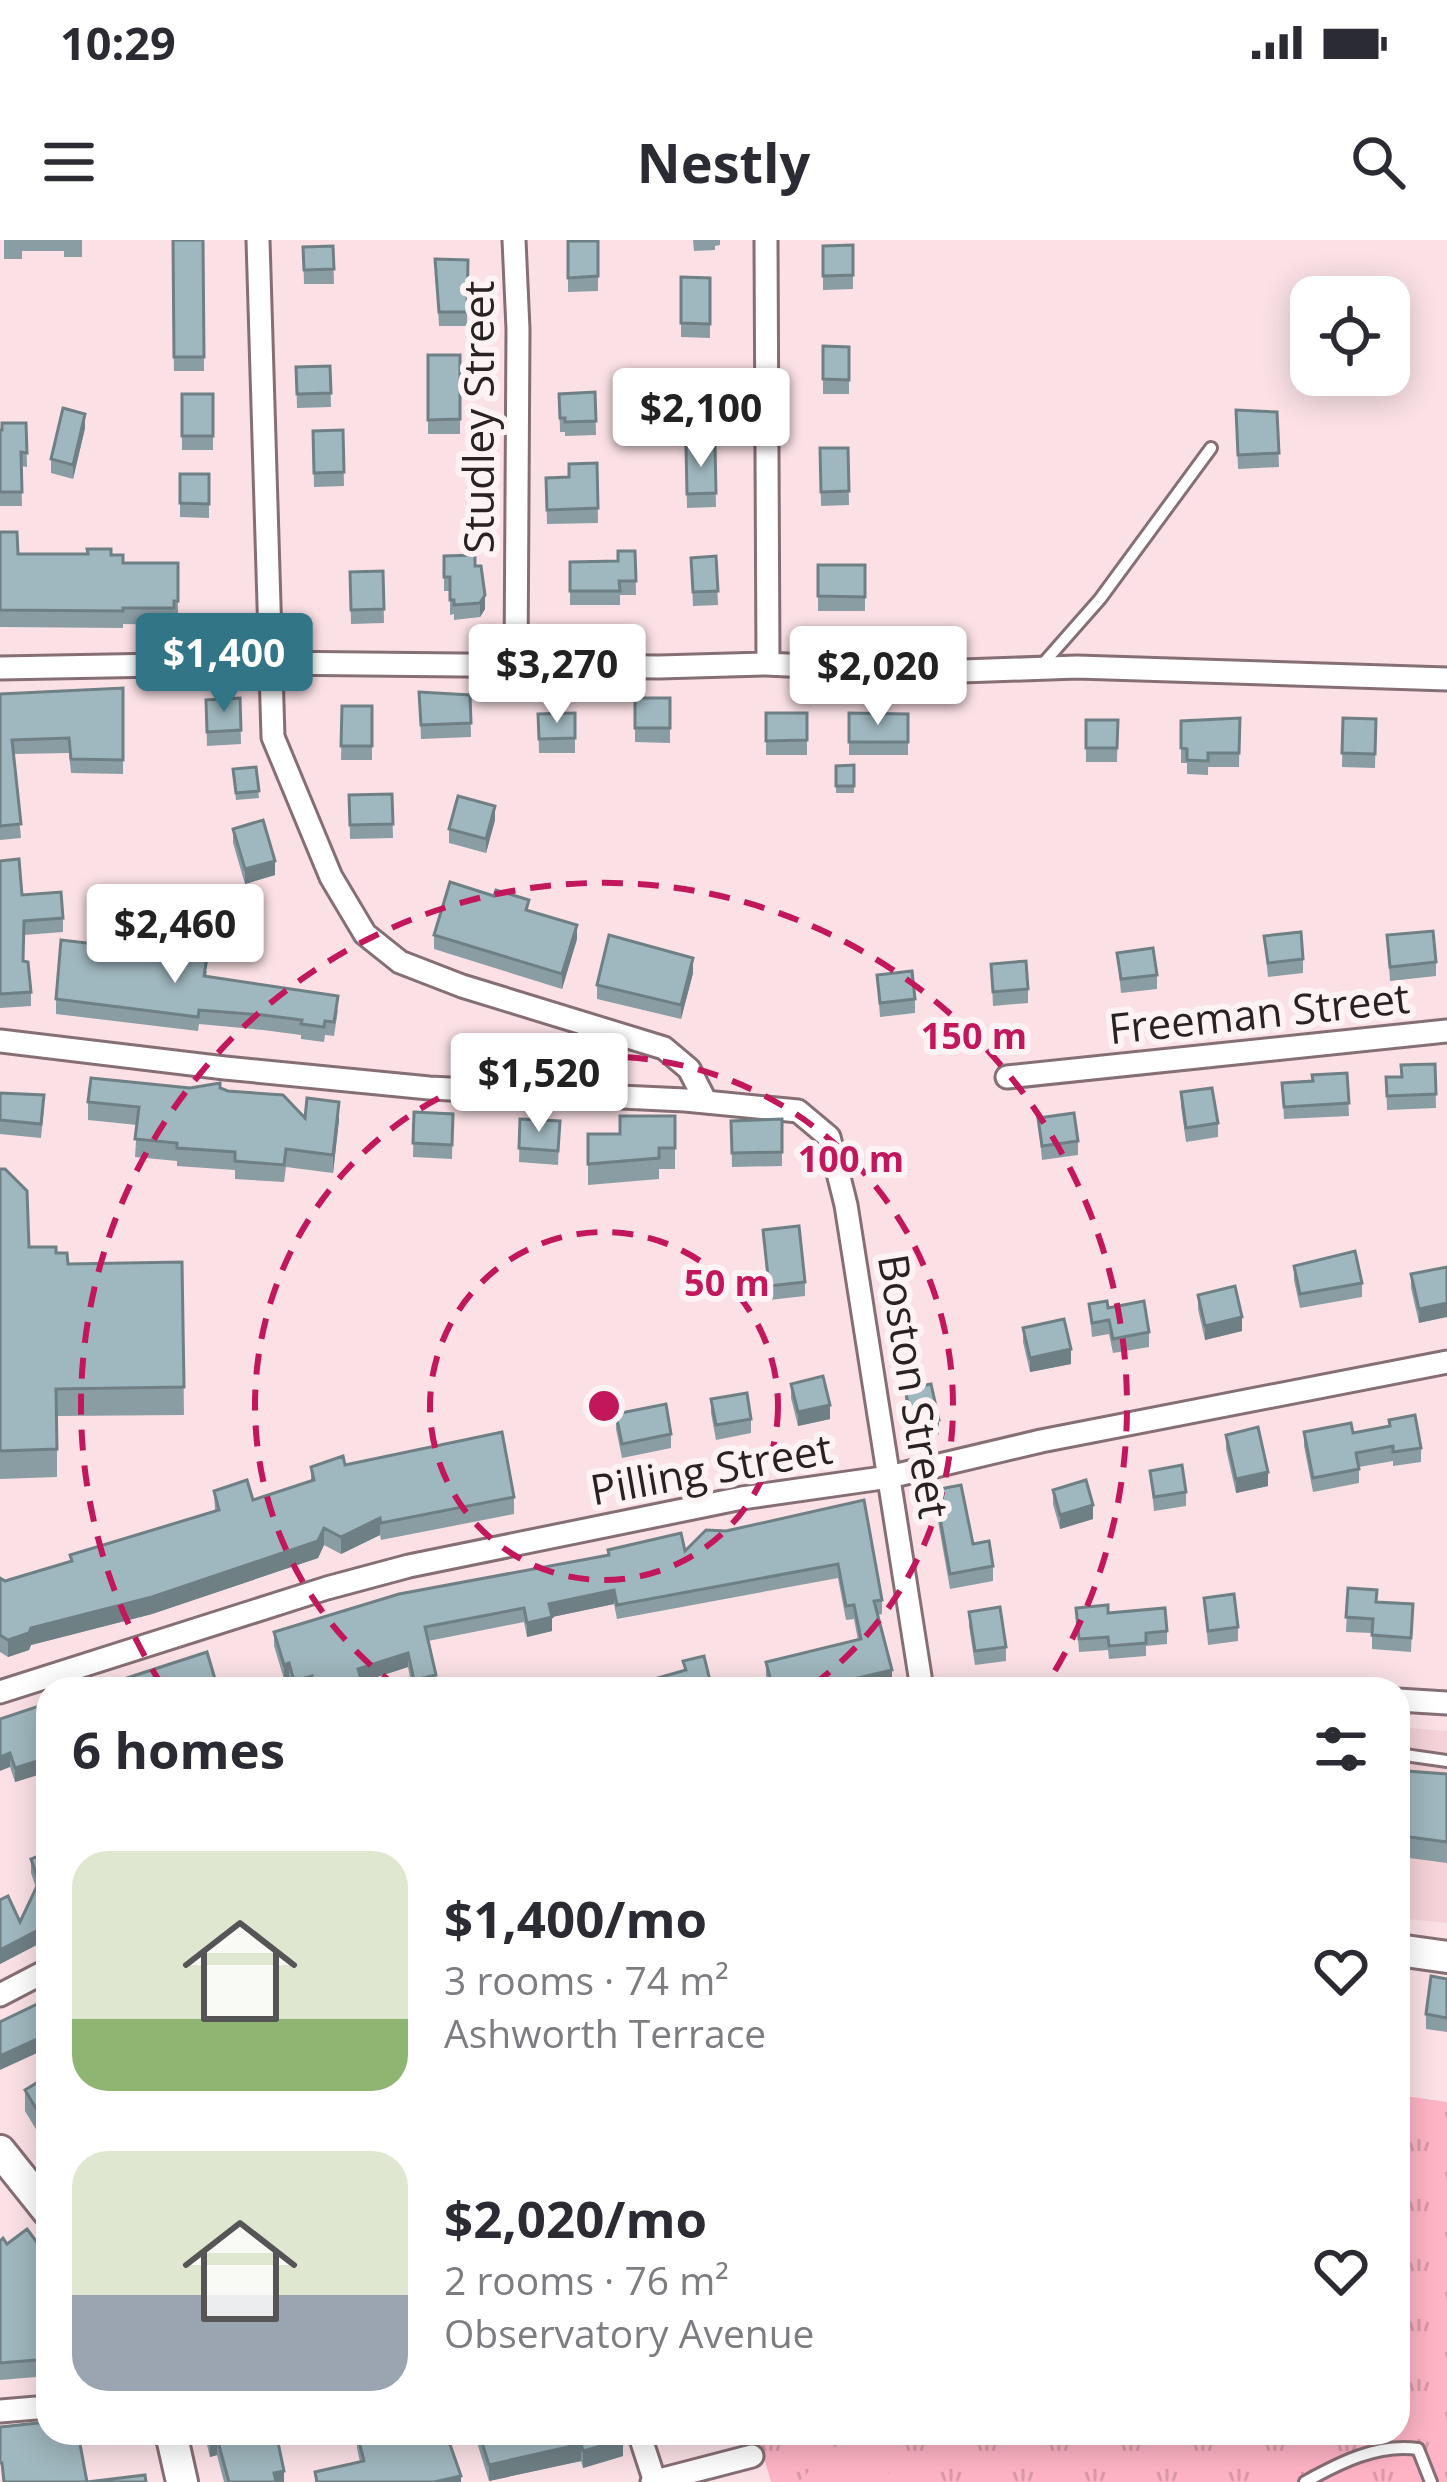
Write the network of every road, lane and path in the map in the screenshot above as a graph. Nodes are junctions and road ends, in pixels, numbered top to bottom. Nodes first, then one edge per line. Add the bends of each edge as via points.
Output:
1 (258, 240) edge
2 (514, 240) edge
3 (766, 240) edge
4 (1211, 448) dead end
5 (268, 663) junction
6 (768, 664) junction
7 (516, 666) junction
8 (0, 668) edge
9 (1039, 668) junction
10 (1447, 679) edge
11 (1447, 1031) edge
12 (0, 1040) edge
13 (1006, 1077) dead end
14 (706, 1102) junction
15 (1447, 1362) edge
16 (890, 1477) junction
17 (47, 1677) edge
18 (920, 1677) edge
19 (36, 1681) edge
20 (0, 1692) edge
21 (1410, 1701) edge
22 (1447, 1703) edge
23 (1410, 1756) edge
24 (1447, 1761) edge
25 (1410, 1952) edge
26 (1447, 1957) edge
27 (36, 1976) edge
28 (0, 1995) edge
29 (0, 2150) edge
30 (36, 2196) edge
31 (36, 2408) edge
32 (0, 2411) edge
33 (174, 2445) edge
34 (643, 2445) edge
35 (752, 2456) dead end
36 (182, 2482) edge
37 (654, 2482) edge
38 (1305, 2482) edge
39 (1431, 2482) edge

1 - 5 street
2 - 7 street, Studley Street
3 - 6 street
4 - 9 lane
5 - 7 street
5 - 8 street
5 - 14 street via 273,736 331,878 365,934 400,962 462,986 664,1048
6 - 7 street
6 - 9 street
9 - 10 street
11 - 13 street, Freeman Street
12 - 14 street via 430,1088
14 - 16 street, Boston Street via 798,1111 830,1137
15 - 16 street, Pilling Street
16 - 17 street, Pilling Street via 742,1498 409,1566
16 - 18 street, Boston Street
19 - 20 street, Pilling Street
21 - 22 street
23 - 24 lane
25 - 26 street
27 - 28 street
29 - 30 street
31 - 32 street
33 - 36 street
34 - 37 street
35 - 37 street
38 - 39 lane via 1354,2456 1404,2447 1418,2449

